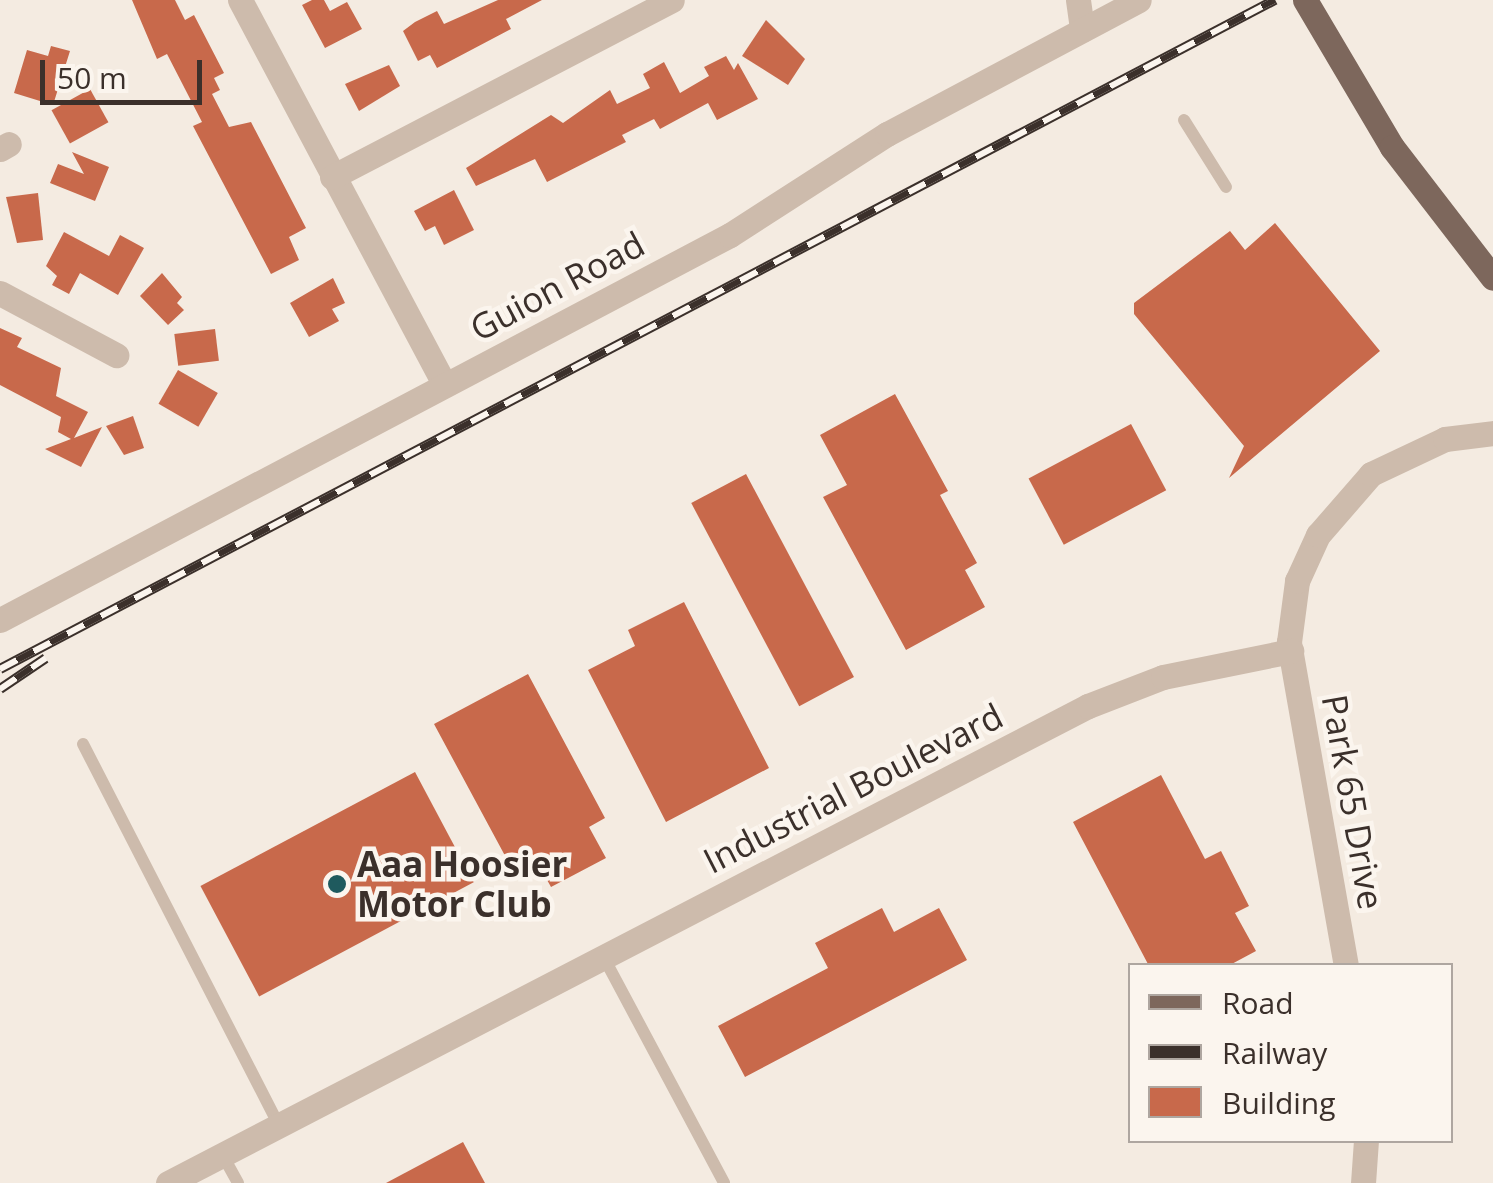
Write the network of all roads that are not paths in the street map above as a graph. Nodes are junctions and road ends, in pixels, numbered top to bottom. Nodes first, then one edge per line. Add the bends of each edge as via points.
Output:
1 (240, 0) edge
2 (672, 0) edge
3 (1078, 0) edge
4 (1139, 0) edge
5 (1305, 0) edge
6 (1082, 30) junction
7 (1184, 120) dead end
8 (332, 177) junction
9 (1226, 188) dead end
10 (1493, 278) edge
11 (0, 293) edge
12 (116, 355) dead end
13 (445, 385) junction
14 (1493, 433) edge
15 (0, 620) edge
16 (1290, 652) junction
17 (83, 744) dead end
18 (603, 956) junction
19 (1345, 963) edge
20 (278, 1123) junction
21 (1366, 1143) edge
22 (222, 1154) junction
23 (168, 1183) edge
24 (238, 1183) edge
25 (724, 1183) edge
26 (1363, 1183) edge

1 - 8 street
2 - 8 street
3 - 6 street
4 - 6 street, Guion Road
5 - 10 main road via 1403,162
6 - 13 street, Guion Road via 887,134 730,235
7 - 9 lane
8 - 13 street
11 - 12 street
13 - 15 street, Guion Road
14 - 16 street via 1406,453 1356,487 1304,562
16 - 18 street, Industrial Boulevard via 1183,672 1108,697
16 - 19 street, Park 65 Drive
17 - 20 lane
18 - 20 street, Industrial Boulevard
18 - 25 lane
20 - 22 street, Industrial Boulevard
21 - 26 street
22 - 23 street, Industrial Boulevard
22 - 24 lane

